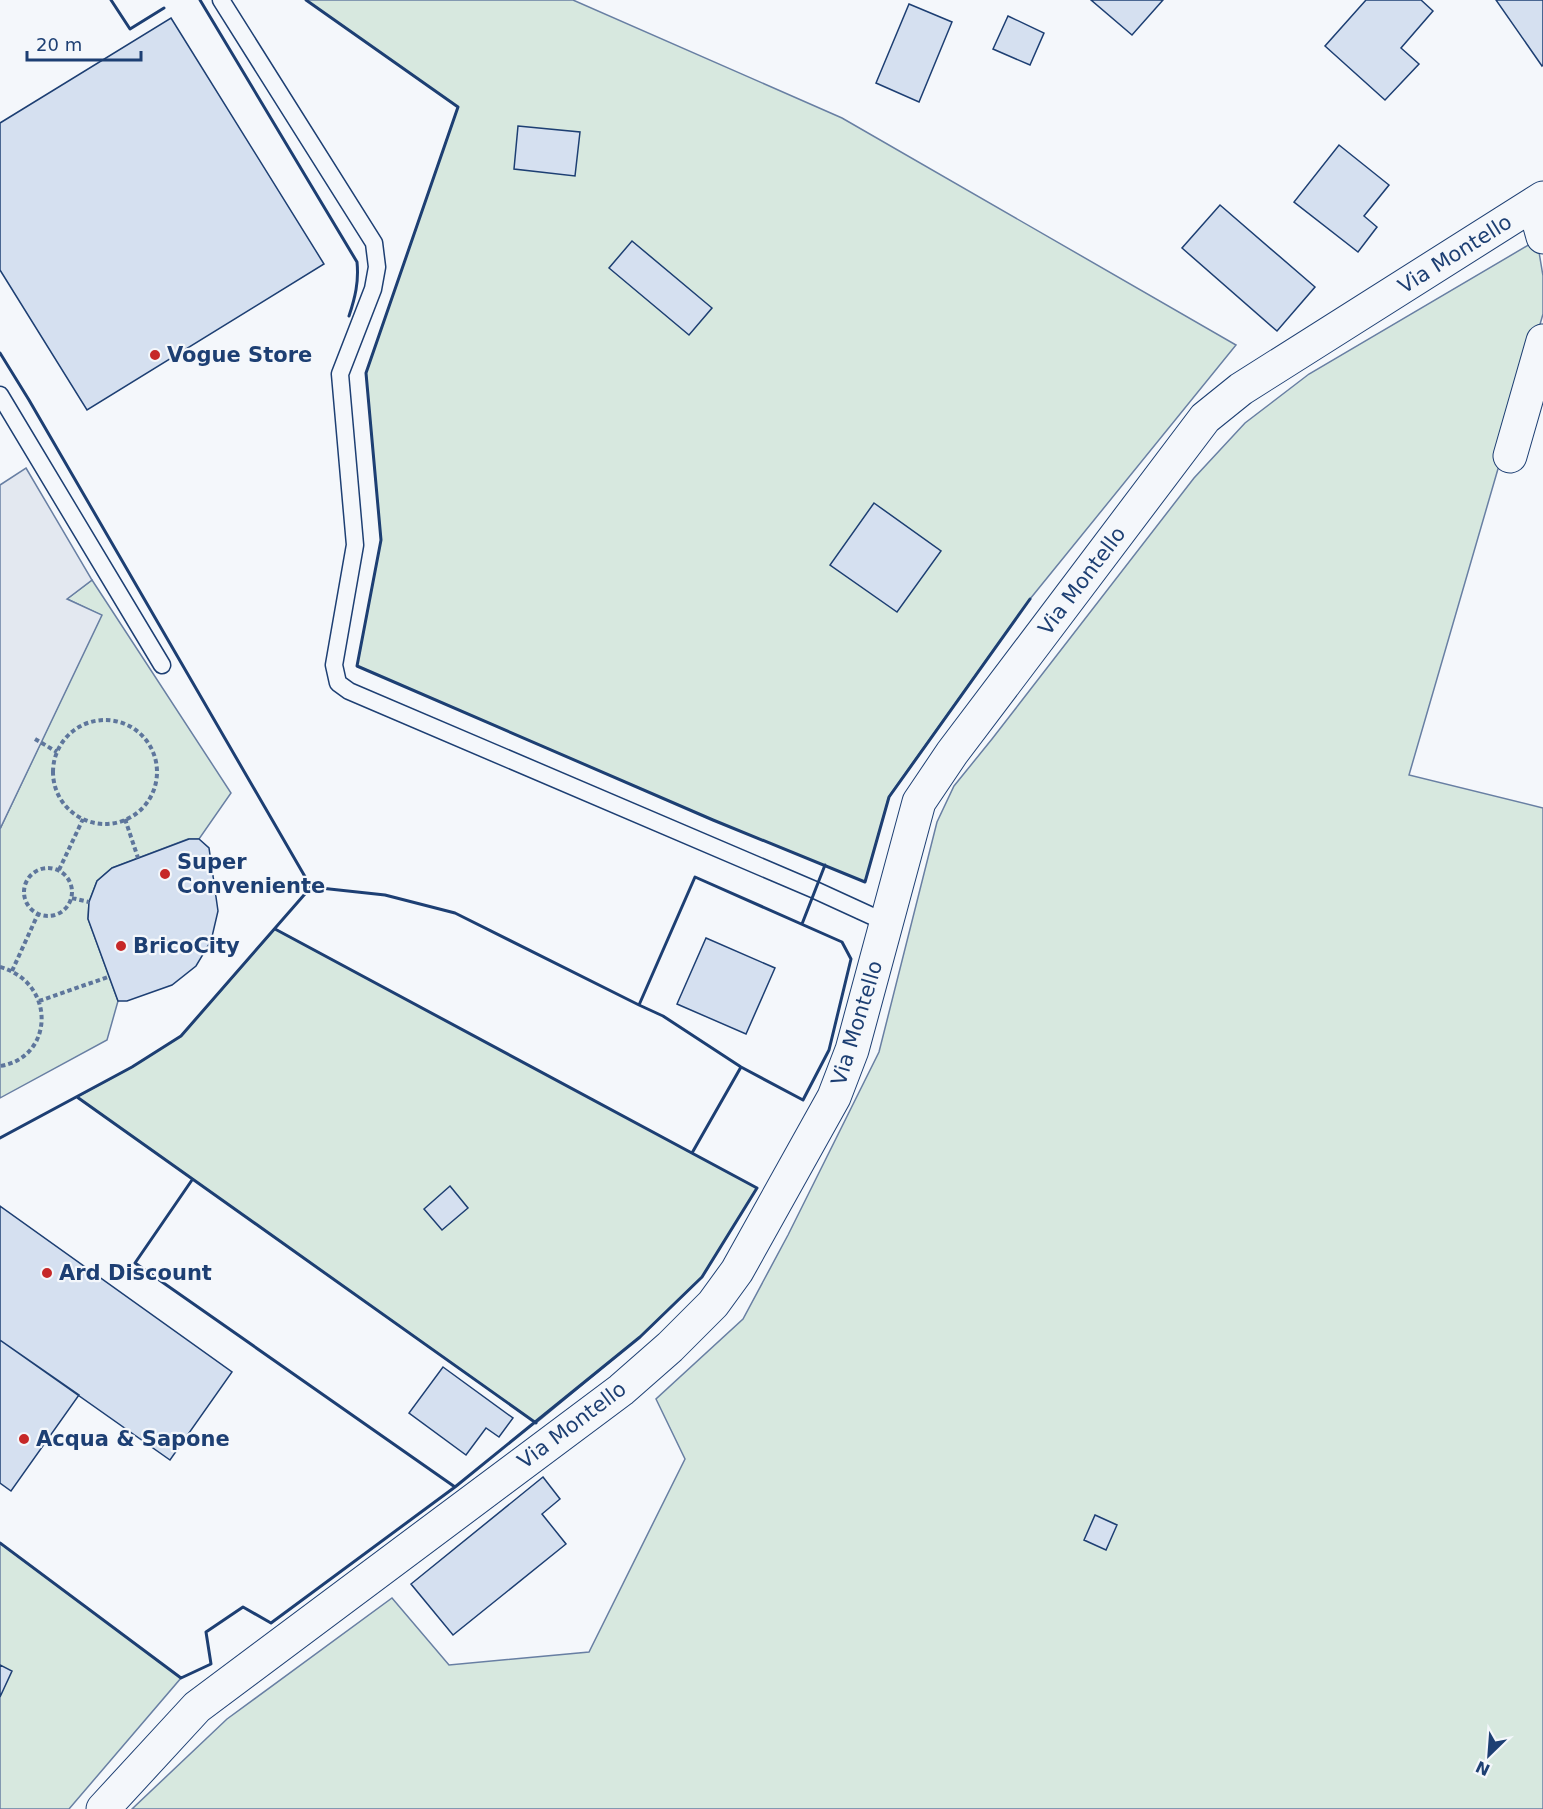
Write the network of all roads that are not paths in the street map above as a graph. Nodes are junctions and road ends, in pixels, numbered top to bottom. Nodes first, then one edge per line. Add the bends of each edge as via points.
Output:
1 (222, 0) edge
2 (1539, 201) edge
3 (1543, 237) edge
4 (1543, 341) edge
5 (0, 395) edge
6 (1510, 456) dead end
7 (162, 665) dead end
8 (887, 923) junction
9 (103, 1809) edge

1 - 8 lane via 374,243 377,267 373,289 340,374 355,545 334,665 338,683
2 - 3 street
2 - 8 street, Via Montello via 1241,389 1205,418 919,802
4 - 6 street
5 - 7 lane
8 - 9 street, Via Montello via 852,1050 834,1097 737,1271 713,1304 621,1390 198,1707

